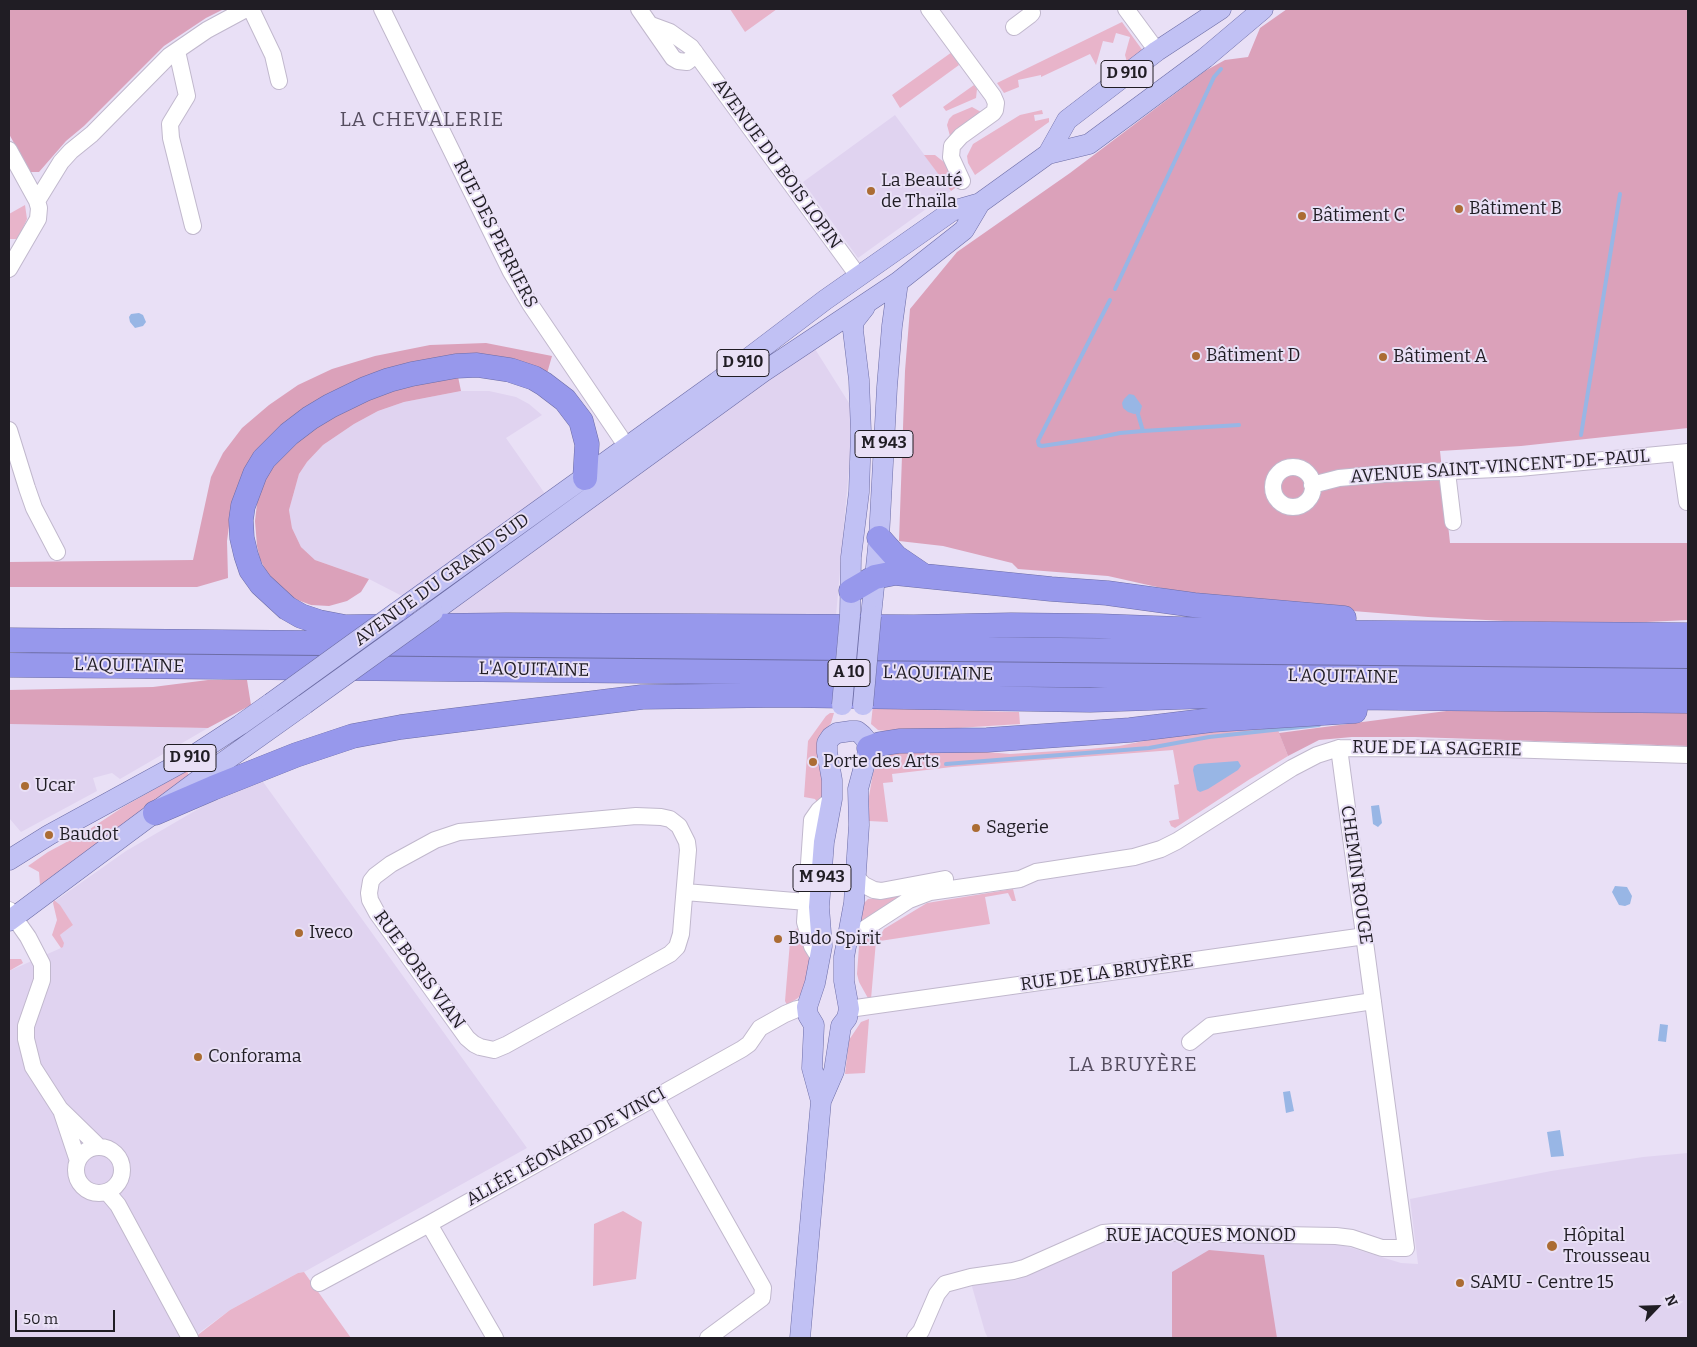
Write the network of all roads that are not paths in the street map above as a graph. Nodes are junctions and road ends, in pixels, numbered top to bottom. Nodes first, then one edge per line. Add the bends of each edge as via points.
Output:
1 (246, 9) edge
2 (251, 9) edge
3 (382, 9) edge
4 (639, 9) edge
5 (929, 9) edge
6 (1031, 9) edge
7 (1126, 9) edge
8 (1220, 9) edge
9 (1263, 9) edge
10 (1014, 26) dead end
11 (177, 50) junction
12 (1156, 51) junction
13 (279, 81) dead end
14 (9, 150) edge
15 (1048, 154) junction
16 (962, 181) dead end
17 (37, 201) junction
18 (980, 203) junction
19 (193, 226) dead end
20 (9, 269) edge
21 (860, 276) junction
22 (898, 282) junction
23 (871, 300) junction
24 (892, 326) junction
25 (810, 341) junction
26 (856, 355) junction
27 (9, 430) edge
28 (626, 448) junction
29 (1684, 453) edge
30 (1447, 472) junction
31 (585, 478) junction
32 (1312, 484) dead end
33 (1687, 502) edge
34 (1453, 522) dead end
35 (879, 538) junction
36 (57, 552) dead end
37 (922, 575) junction
38 (875, 577) junction
39 (851, 591) junction
40 (1462, 634) junction
41 (1688, 635) edge
42 (9, 640) edge
43 (1688, 656) edge
44 (9, 665) edge
45 (1688, 681) edge
46 (1512, 698) junction
47 (1688, 701) edge
48 (837, 733) junction
49 (865, 741) junction
50 (1339, 748) junction
51 (1688, 755) edge
52 (832, 799) junction
53 (156, 813) junction
54 (9, 860) edge
55 (1036, 872) junction
56 (856, 877) junction
57 (685, 892) junction
58 (807, 902) junction
59 (11, 916) edge
60 (1365, 936) junction
61 (846, 941) junction
62 (820, 960) junction
63 (1373, 1001) junction
64 (810, 1016) junction
65 (845, 1017) junction
66 (1190, 1042) dead end
67 (656, 1097) junction
68 (820, 1100) junction
69 (60, 1109) junction
70 (99, 1147) junction
71 (78, 1162) junction
72 (106, 1192) junction
73 (429, 1224) junction
74 (1406, 1248) joint
75 (319, 1283) dead end
76 (190, 1338) edge
77 (495, 1338) edge
78 (708, 1338) edge
79 (800, 1338) edge
80 (915, 1338) edge

1 - 11 street
2 - 13 street via 273,55
3 - 28 street, RUE DES PERRIERS via 511,272
4 - 21 street, AVENUE DU BOIS LOPIN via 678,61 691,60 695,52
5 - 16 street via 996,103 993,114 952,146 951,157
6 - 10 street via 1030,16
7 - 12 street
8 - 12 main road, D 910
9 - 15 main road, D 910 via 1205,58 1089,144
11 - 17 street via 92,134 70,151
11 - 19 street via 187,96 170,124 171,138
12 - 15 main road, D 910 via 1067,120
14 - 17 street
15 - 18 main road, D 910
17 - 20 street via 38,218
18 - 21 main road, D 910 via 952,211
18 - 22 main road, D 910 via 964,230
21 - 23 main road
21 - 28 main road, AVENUE DU GRAND SUD / D 910
22 - 23 main road, D 910
22 - 24 main road, M 943
23 - 24 main road
23 - 25 main road, D 910
23 - 26 main road, M 943 via 854,321
24 - 35 main road, M 943
25 - 26 main road via 834,340
25 - 53 main road, AVENUE DU GRAND SUD / D 910, bridge
26 - 39 main road, M 943 via 861,406 861,462 851,557
27 - 36 street via 26,488
28 - 31 main road, AVENUE DU GRAND SUD / D 910
29 - 30 street, AVENUE SAINT-VINCENT-DE-PAUL
29 - 33 street
30 - 32 street, AVENUE SAINT-VINCENT-DE-PAUL via 1384,474
30 - 34 street
31 - 40 highway via 587,444 581,421 565,400 534,378 510,370 477,365 456,366 412,374 373,386 330,406 290,434 264,459 255,474 243,506 242,538 251,570 287,608 319,622 345,626 1021,625
31 - 54 main road, AVENUE DU GRAND SUD / D 910, bridge via 234,730
35 - 37 highway via 896,557
35 - 38 main road, M 943
37 - 38 highway via 895,573
37 - 40 highway via 1393,623
38 - 39 highway
38 - 49 main road, M 943, bridge via 863,705
39 - 48 main road, M 943, bridge
40 - 41 highway
42 - 43 highway, L'AQUITAINE / A 10
44 - 45 highway, L'AQUITAINE / A 10
46 - 47 highway
46 - 49 highway via 1427,708 1212,720 1130,730 987,740
46 - 53 highway via 642,697 401,727 354,736 296,755
48 - 49 main road via 857,731
48 - 52 main road, M 943 via 831,737 827,752
49 - 56 main road, M 943 via 858,789
50 - 51 street, RUE DE LA SAGERIE
50 - 55 street, RUE DE LA SAGERIE via 1292,768 1161,849 1134,857
50 - 60 street, CHEMIN ROUGE
52 - 58 street via 812,820
52 - 62 main road, M 943 via 824,842 819,907
53 - 59 main road, AVENUE DU GRAND SUD / D 910
55 - 56 street, RUE DE LA SAGERIE via 1018,869 920,882 881,891 864,885
55 - 61 street, RUE DE LA SAGERIE via 1020,879 918,896
56 - 61 main road, M 943
57 - 57 street, RUE BORIS VIAN via 688,842 682,830 666,818 636,816 446,835 380,871 371,881 369,893 376,913 467,1038 480,1047 494,1050 670,954 679,942
57 - 58 street
58 - 62 street via 805,922 808,936
59 - 69 street via 38,954 43,972 26,1026 26,1039 33,1067
60 - 63 street, CHEMIN ROUGE
60 - 65 street, RUE DE LA BRUYÈRE
61 - 65 main road, M 943
62 - 64 main road, M 943
63 - 66 street via 1210,1026
63 - 74 street, CHEMIN ROUGE
64 - 65 main road via 827,1028
64 - 67 street, ALLÉE LÉONARD DE VINCI via 797,1009 785,1014 760,1028 747,1046
64 - 68 main road, M 943 via 812,1068
65 - 68 main road, M 943 via 834,1071
67 - 73 street, ALLÉE LÉONARD DE VINCI
67 - 78 street via 763,1288 762,1298
68 - 79 main road, M 943
69 - 70 street
69 - 71 street
70 - 71 street via 86,1151
70 - 72 street via 117,1155 122,1169 118,1183
71 - 72 street via 76,1175 82,1186 94,1193
72 - 76 street via 118,1204
73 - 75 street, ALLÉE LÉONARD DE VINCI
73 - 77 street
74 - 80 street, RUE JACQUES MONOD via 1382,1248 1336,1236 1103,1234 1012,1271 945,1284

